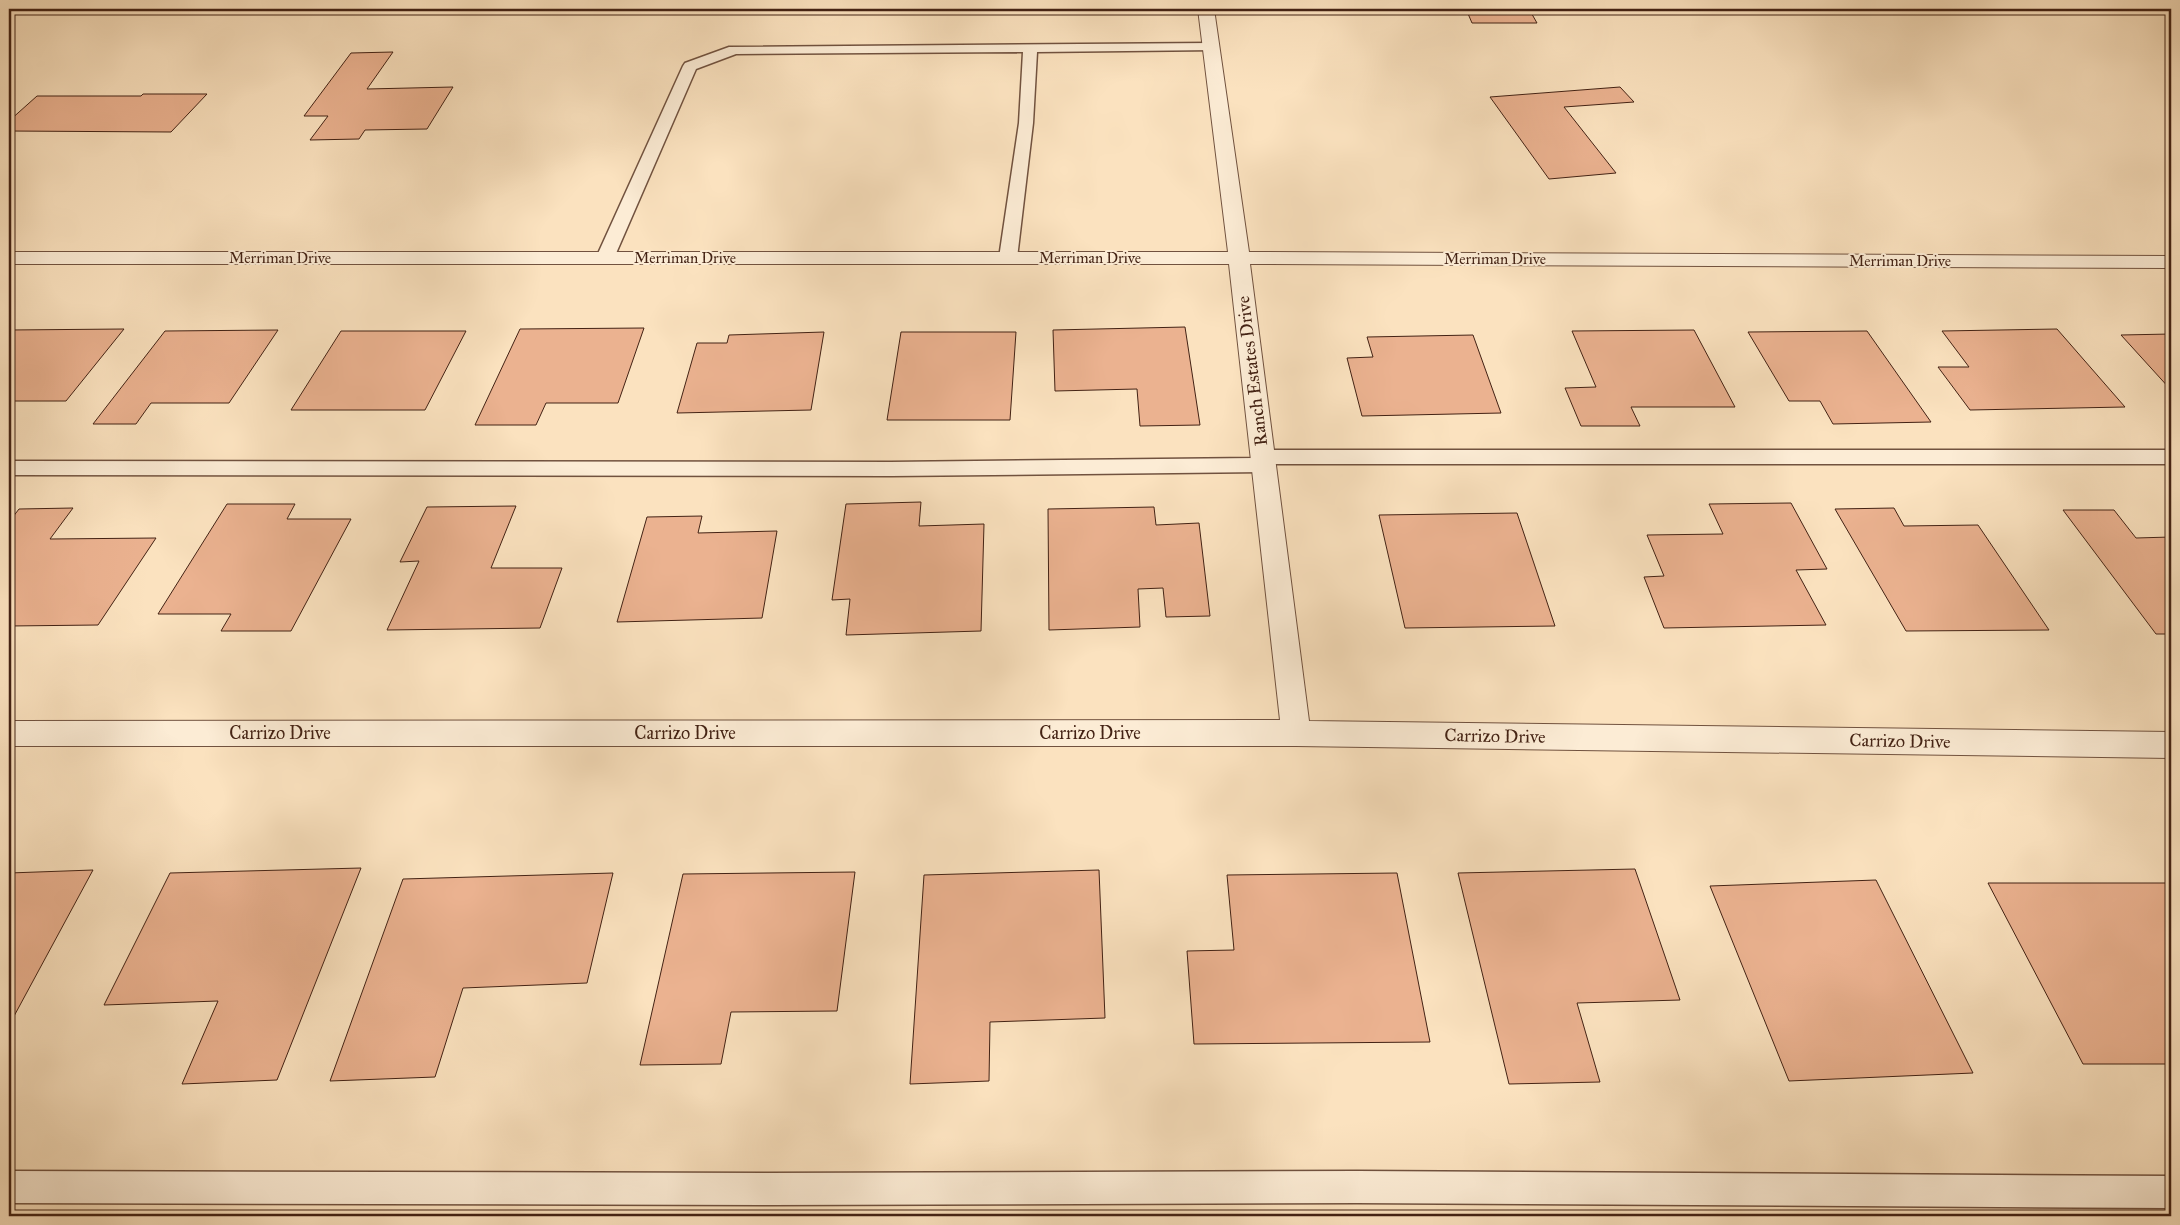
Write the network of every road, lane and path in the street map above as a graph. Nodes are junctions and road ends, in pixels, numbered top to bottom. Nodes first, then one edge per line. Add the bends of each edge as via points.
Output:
1 (1206, 9) edge
2 (1211, 47) junction
3 (1030, 48) junction
4 (9, 258) edge
5 (605, 258) junction
6 (1008, 258) junction
7 (1239, 258) junction
8 (2171, 262) edge
9 (2171, 458) edge
10 (1263, 461) junction
11 (9, 468) edge
12 (1296, 733) junction
13 (9, 734) edge
14 (2171, 745) edge
15 (9, 1187) edge
16 (2171, 1192) edge

1 - 2 street, Ranch Estates Drive
2 - 3 lane
2 - 7 street, Ranch Estates Drive
3 - 5 lane via 734,50 690,66
3 - 6 lane via 1026,123
4 - 5 street, Merriman Drive
5 - 6 street, Merriman Drive
6 - 7 street, Merriman Drive
7 - 8 street, Merriman Drive
7 - 10 street, Ranch Estates Drive
9 - 10 lane
10 - 11 lane via 891,469
10 - 12 street, Ranch Estates Drive
12 - 13 street, Carrizo Drive
12 - 14 street, Carrizo Drive
15 - 16 lane via 1367,1187

